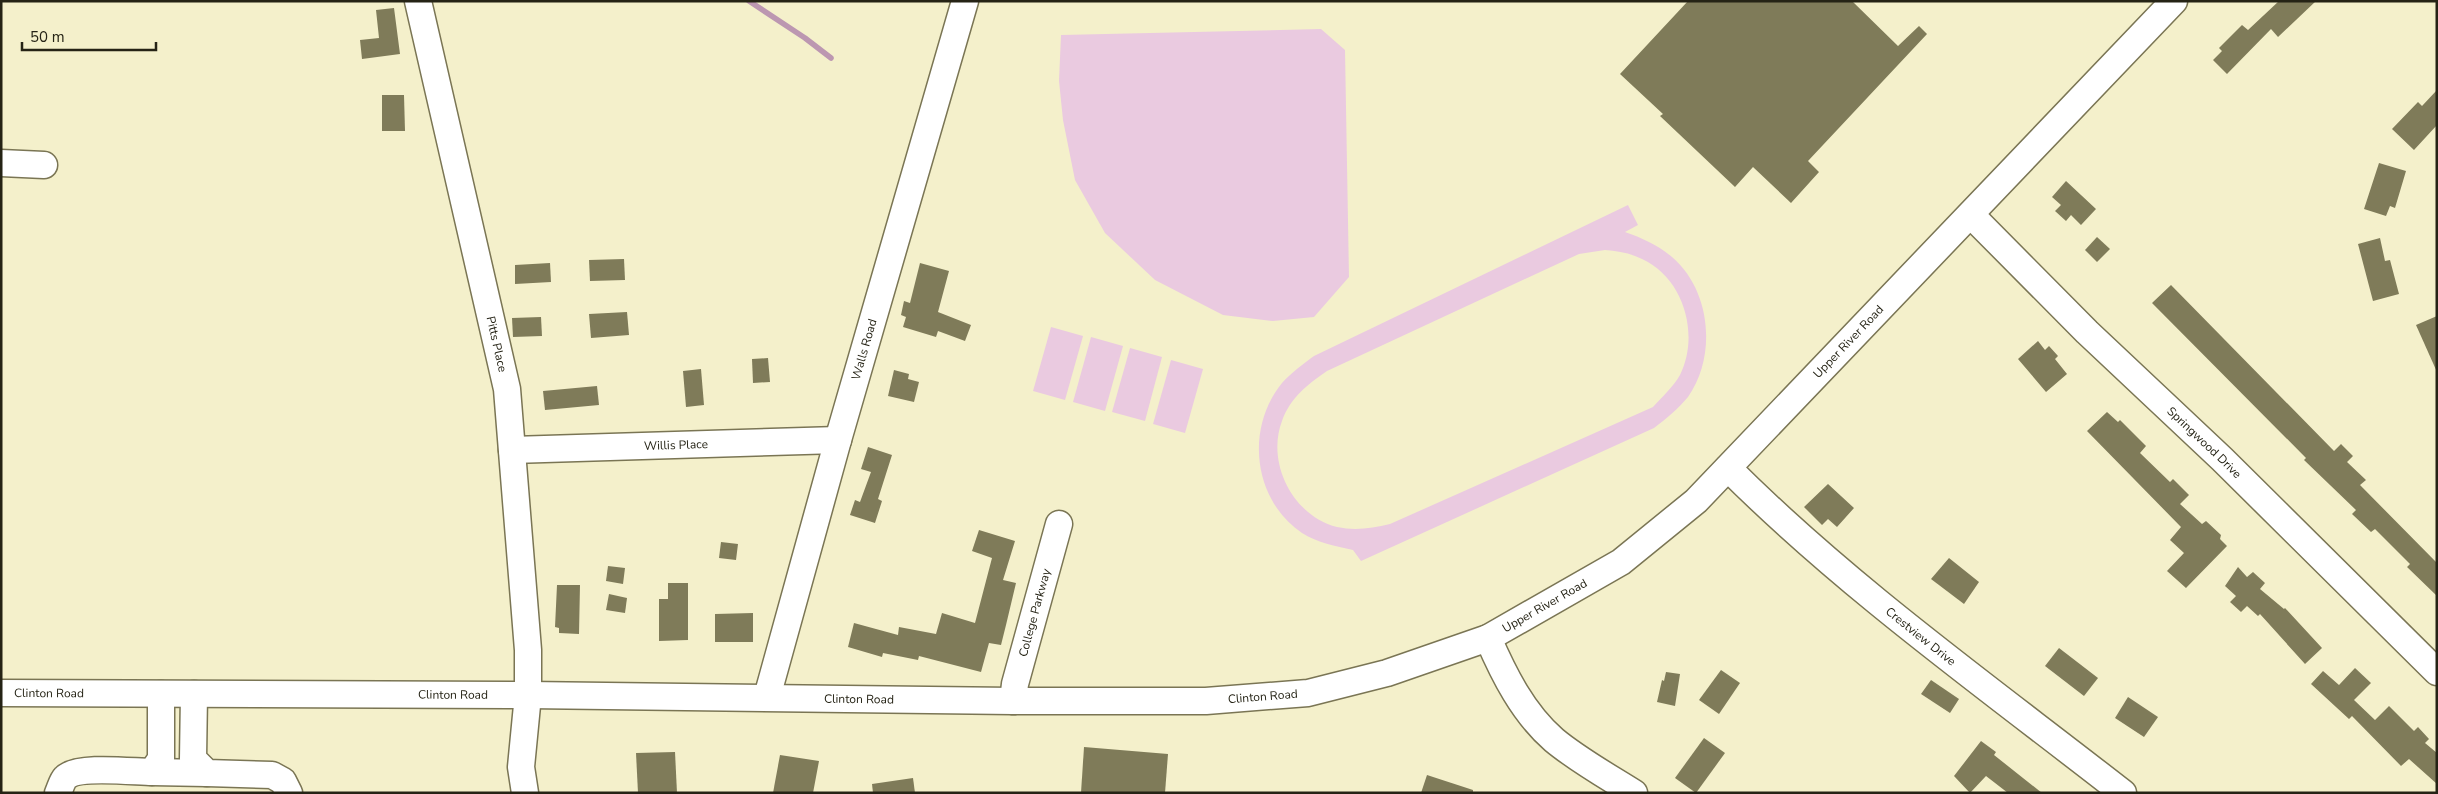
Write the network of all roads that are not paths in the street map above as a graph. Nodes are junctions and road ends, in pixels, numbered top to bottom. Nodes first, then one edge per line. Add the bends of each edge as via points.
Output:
1 (418, 1) edge
2 (965, 1) edge
3 (2174, 1) edge
4 (1, 163) edge
5 (44, 165) dead end
6 (1971, 215) junction
7 (838, 440) junction
8 (512, 450) junction
9 (1728, 468) junction
10 (1059, 524) dead end
11 (1488, 638) junction
12 (2437, 672) edge
13 (1, 693) edge
14 (161, 694) junction
15 (194, 694) junction
16 (528, 695) junction
17 (767, 697) junction
18 (1013, 701) junction
19 (152, 772) junction
20 (207, 774) junction
21 (58, 793) edge
22 (289, 793) edge
23 (525, 793) edge
24 (1634, 793) edge
25 (2123, 793) edge

1 - 8 street, Pitts Place via 507,389
2 - 7 street, Walls Road
3 - 6 street, Upper River Road
4 - 5 street
6 - 9 street, Upper River Road
6 - 12 street, Springwood Drive
7 - 8 street, Willis Place
7 - 17 street, Walls Road
8 - 16 street, Pitts Place via 528,650
9 - 11 street, Upper River Road via 1696,501 1621,562
9 - 25 street, Crestview Drive via 1856,584
10 - 18 street, College Parkway
11 - 18 street, Clinton Road via 1387,673 1308,693 1206,701
11 - 24 street via 1504,676 1554,739
13 - 14 street, Clinton Road
14 - 15 street, Clinton Road
14 - 19 street via 161,759
15 - 16 street, Clinton Road
15 - 20 street via 194,759
16 - 17 street, Clinton Road
16 - 23 street, Pitts Place via 521,766
17 - 18 street, Clinton Road
19 - 20 street
19 - 21 street via 73,773 64,778
20 - 22 street via 272,775 283,781

